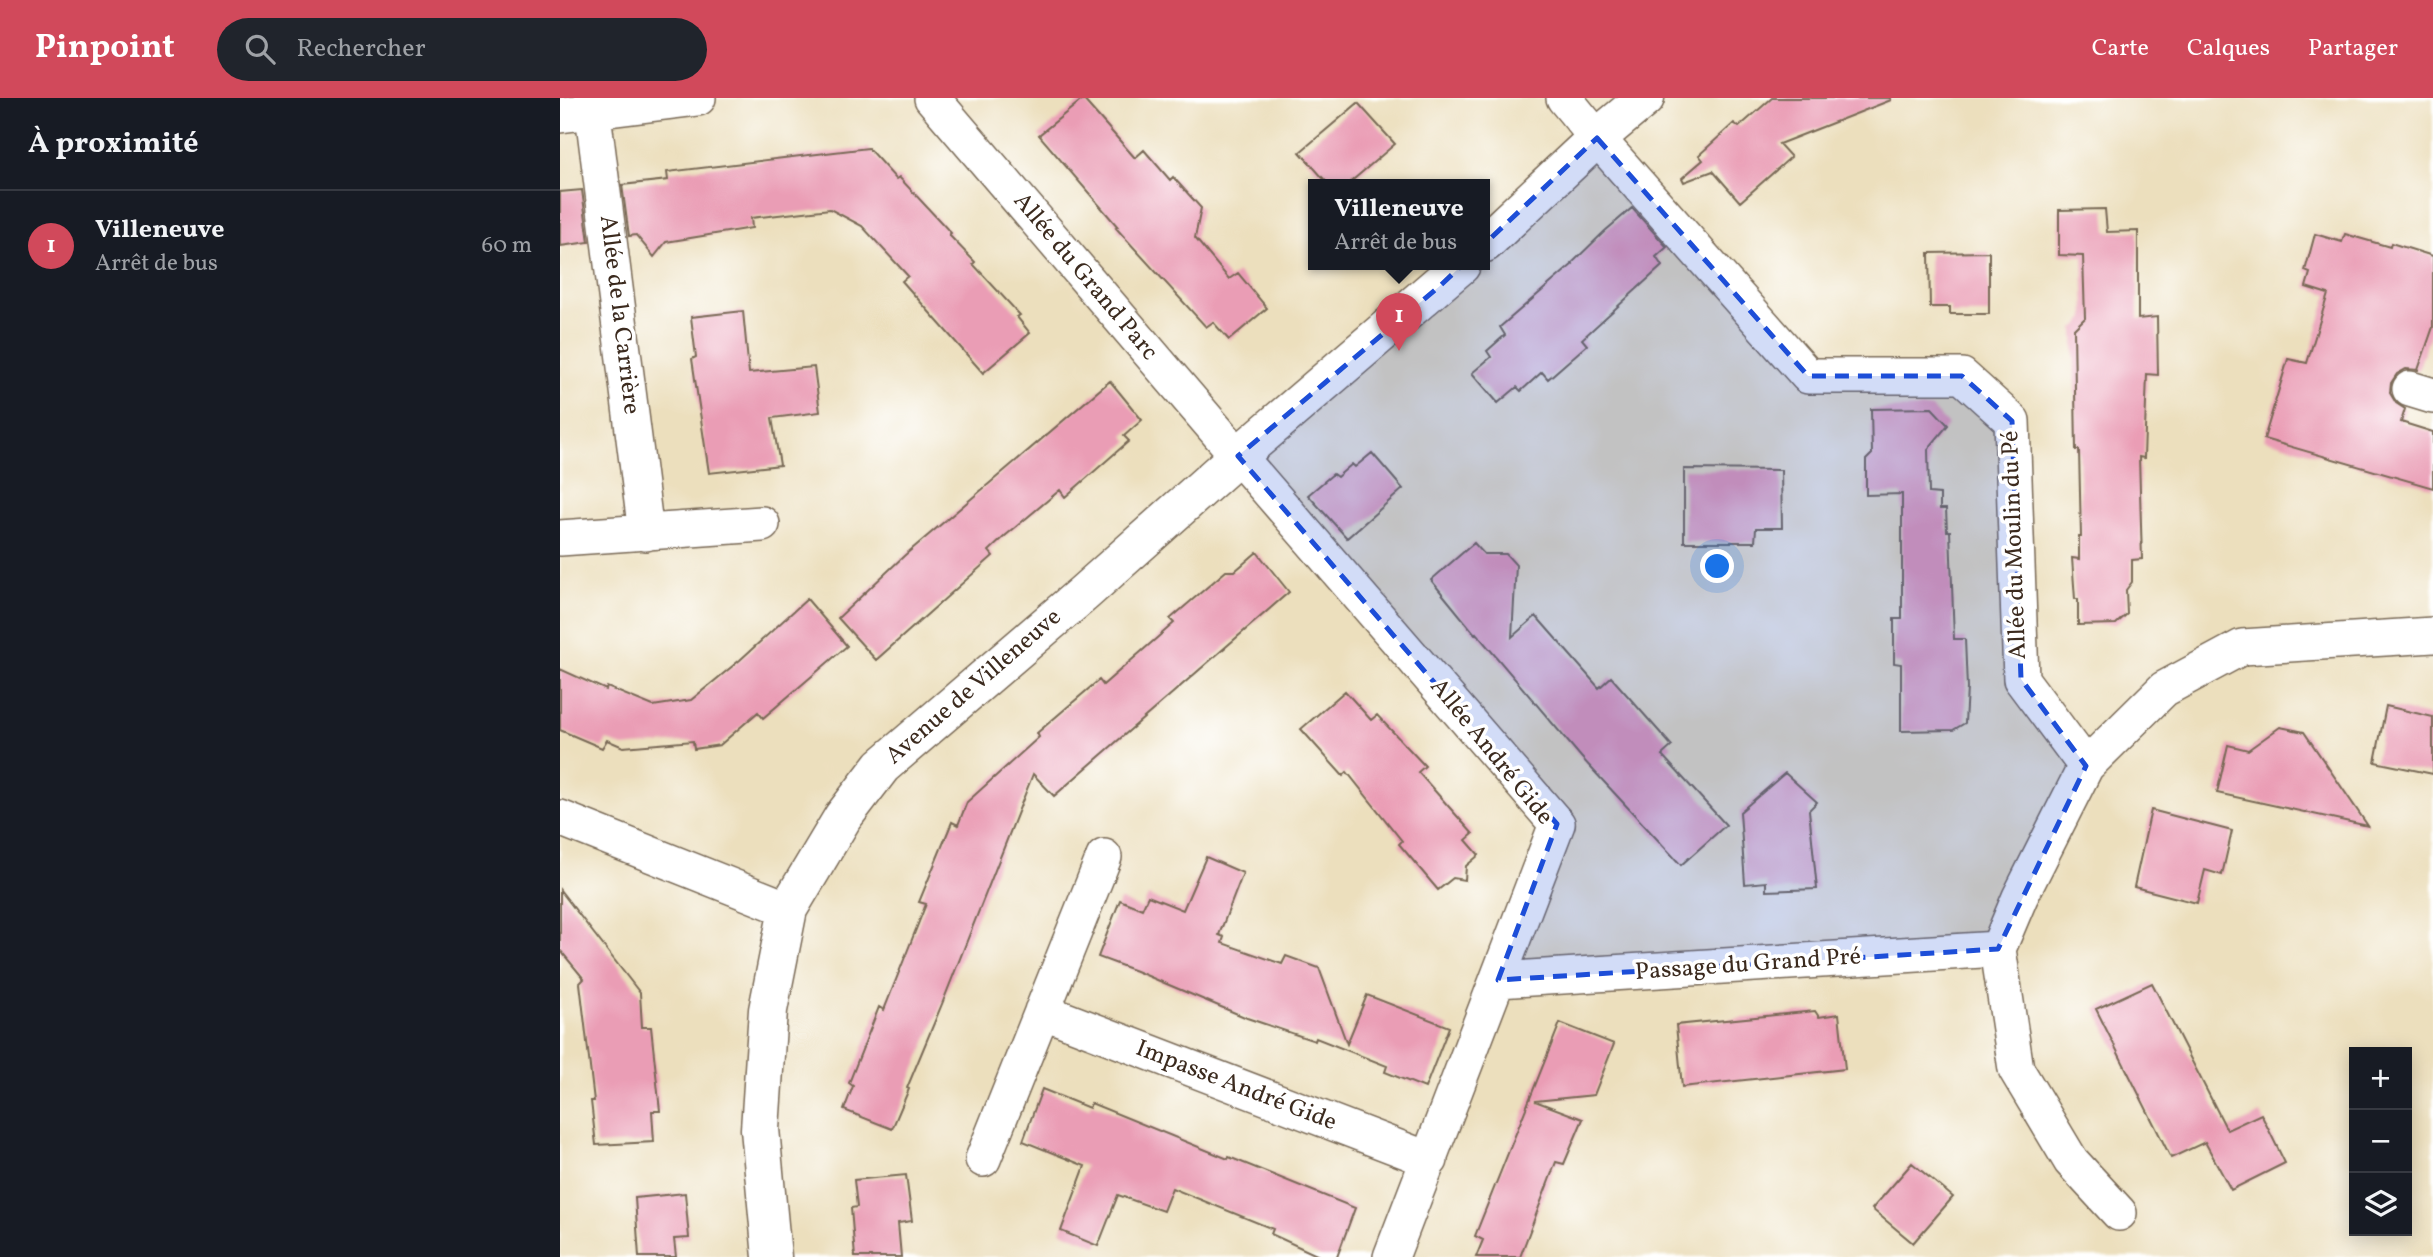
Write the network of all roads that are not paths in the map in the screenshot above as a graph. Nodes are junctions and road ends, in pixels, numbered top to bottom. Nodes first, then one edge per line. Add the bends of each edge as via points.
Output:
1 (698, 98) edge
2 (932, 98) edge
3 (1564, 98) edge
4 (1645, 98) edge
5 (582, 108) edge
6 (1597, 138) junction
7 (1490, 238) edge
8 (1455, 270) edge
9 (1238, 456) junction
10 (762, 524) dead end
11 (646, 533) junction
12 (560, 538) edge
13 (2433, 635) edge
14 (2086, 766) junction
15 (560, 818) edge
16 (1104, 857) dead end
17 (788, 909) junction
18 (1998, 949) junction
19 (1498, 981) junction
20 (1042, 1012) junction
21 (983, 1159) dead end
22 (1430, 1160) junction
23 (2119, 1213) dead end
24 (772, 1257) edge
25 (1391, 1257) edge

1 - 5 street
2 - 9 street, Allée du Grand Parc
3 - 6 street, Allée du Moulin du Pé
4 - 6 street
5 - 11 street, Allée de la Carrière
6 - 7 street
6 - 14 street, Allée du Moulin du Pé via 1808,376 1962,376 2012,421 2021,680
8 - 9 street, Avenue de Villeneuve
9 - 17 street, Avenue de Villeneuve via 882,766 843,817
9 - 19 street, Allée André Gide via 1557,824
10 - 11 street
11 - 12 street
13 - 14 street via 2242,647 2164,689
14 - 18 street
15 - 17 street
16 - 20 street
17 - 24 street, Avenue de Villeneuve via 768,1010 760,1129
18 - 19 street, Passage du Grand Pré
18 - 23 street via 2016,1069 2071,1161
19 - 22 street, Allée André Gide
20 - 21 street
20 - 22 street, Impasse André Gide
22 - 25 street, Allée André Gide

